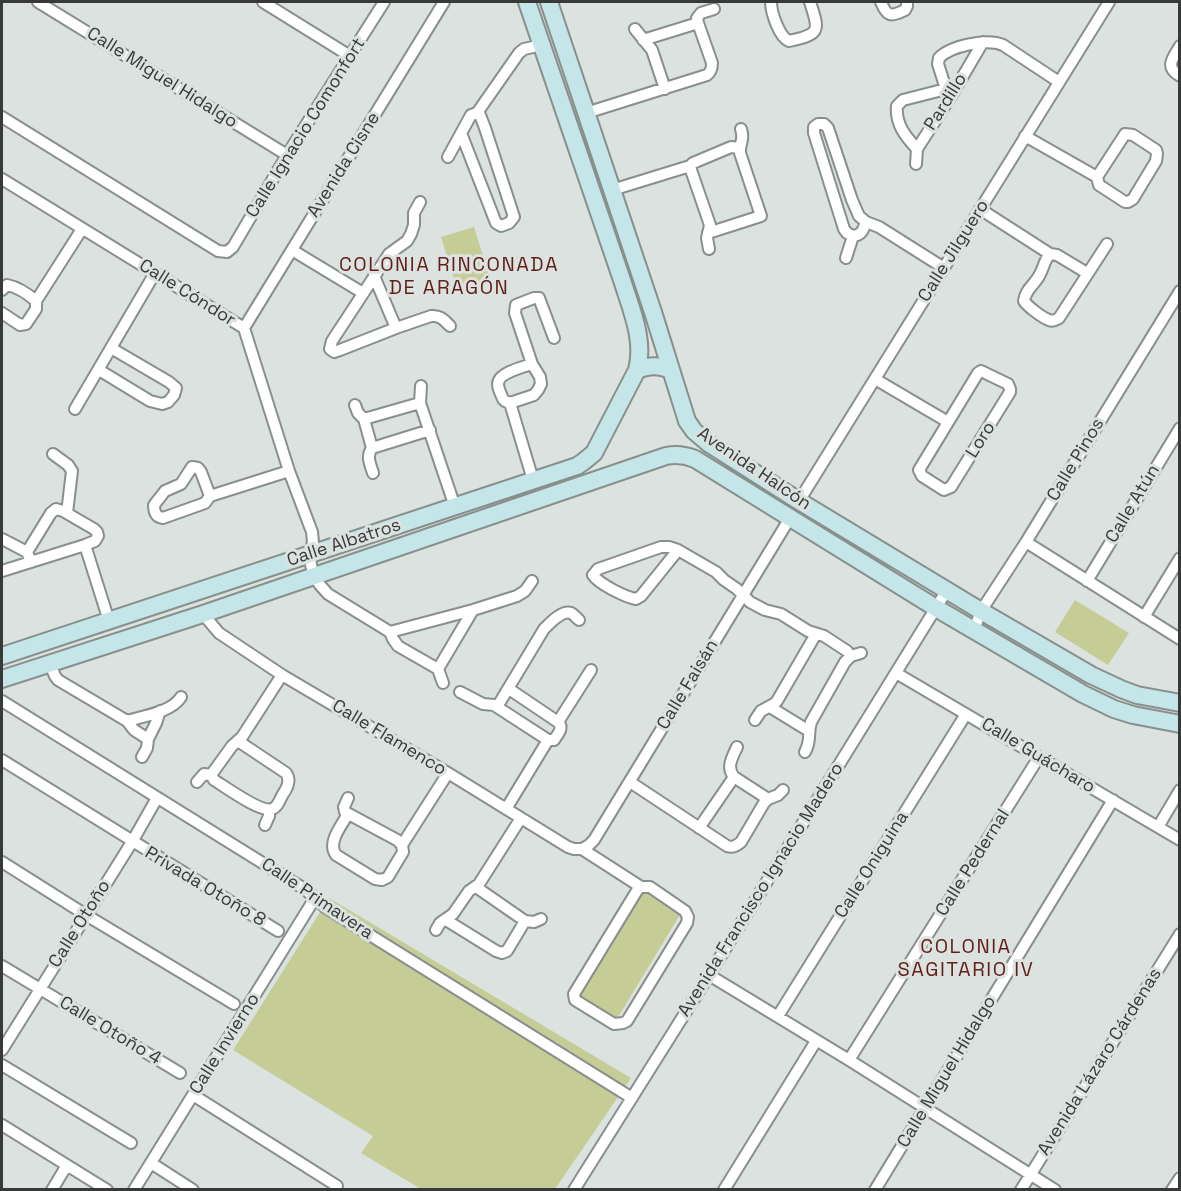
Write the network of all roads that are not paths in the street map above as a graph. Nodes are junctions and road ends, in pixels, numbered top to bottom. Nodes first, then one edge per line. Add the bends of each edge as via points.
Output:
1 (38, 2) edge
2 (263, 2) edge
3 (384, 2) edge
4 (444, 2) edge
5 (527, 2) edge
6 (549, 2) edge
7 (771, 2) edge
8 (810, 2) edge
9 (881, 2) edge
10 (1109, 2) edge
11 (907, 5) edge
12 (714, 9) dead end
13 (698, 23) junction
14 (634, 29) dead end
15 (644, 40) junction
16 (983, 42) junction
17 (542, 45) junction
18 (1179, 46) edge
19 (351, 56) junction
20 (1179, 76) edge
21 (1059, 82) junction
22 (665, 89) junction
23 (950, 91) junction
24 (477, 113) junction
25 (586, 113) junction
26 (2, 117) edge
27 (741, 129) dead end
28 (461, 133) junction
29 (1025, 136) junction
30 (740, 148) junction
31 (917, 149) junction
32 (287, 155) junction
33 (448, 158) dead end
34 (916, 164) dead end
35 (690, 165) junction
36 (1097, 177) junction
37 (2, 179) edge
38 (612, 190) junction
39 (420, 202) dead end
40 (980, 209) junction
41 (866, 222) junction
42 (82, 229) junction
43 (708, 233) junction
44 (853, 236) junction
45 (1107, 244) dead end
46 (709, 249) dead end
47 (292, 250) junction
48 (1050, 254) junction
49 (846, 258) dead end
50 (944, 268) junction
51 (155, 273) junction
52 (1088, 273) junction
53 (374, 276) junction
54 (2, 290) edge
55 (1179, 291) edge
56 (363, 293) junction
57 (36, 301) junction
58 (2, 313) edge
59 (450, 326) dead end
60 (244, 328) junction
61 (396, 328) junction
62 (554, 338) dead end
63 (111, 348) junction
64 (532, 364) junction
65 (99, 370) junction
66 (637, 370) junction
67 (671, 370) junction
68 (875, 379) junction
69 (421, 386) dead end
70 (420, 403) junction
71 (510, 403) junction
72 (355, 405) dead end
73 (75, 410) dead end
74 (364, 419) junction
75 (687, 421) junction
76 (948, 422) junction
77 (1179, 428) edge
78 (430, 430) junction
79 (597, 447) junction
80 (372, 448) junction
81 (53, 454) dead end
82 (676, 455) junction
83 (289, 471) junction
84 (618, 472) junction
85 (373, 473) dead end
86 (533, 480) junction
87 (210, 496) junction
88 (800, 501) junction
89 (455, 507) junction
90 (67, 513) junction
91 (790, 518) junction
92 (2, 539) edge
93 (1026, 542) junction
94 (85, 544) junction
95 (678, 550) junction
96 (310, 554) junction
97 (29, 557) junction
98 (1179, 558) edge
99 (2, 571) edge
100 (314, 576) junction
101 (532, 581) dead end
102 (1087, 581) junction
103 (947, 590) junction
104 (743, 595) junction
105 (936, 608) junction
106 (473, 610) junction
107 (981, 611) junction
108 (203, 614) junction
109 (1144, 617) junction
110 (579, 620) dead end
111 (109, 621) junction
112 (974, 630) junction
113 (390, 632) junction
114 (816, 634) junction
115 (1179, 639) edge
116 (2, 656) edge
117 (51, 664) junction
118 (438, 669) junction
119 (591, 670) dead end
120 (896, 673) junction
121 (282, 675) junction
122 (2, 679) edge
123 (443, 683) dead end
124 (509, 689) junction
125 (460, 692) dead end
126 (181, 697) dead end
127 (2, 701) edge
128 (1179, 703) edge
129 (498, 707) junction
130 (770, 707) junction
131 (160, 711) junction
132 (966, 714) junction
133 (755, 720) dead end
134 (128, 721) junction
135 (558, 722) junction
136 (1179, 724) edge
137 (809, 731) junction
138 (148, 739) junction
139 (548, 740) junction
140 (238, 741) junction
141 (737, 747) dead end
142 (805, 752) dead end
143 (1039, 757) junction
144 (142, 758) dead end
145 (2, 760) edge
146 (448, 773) junction
147 (211, 775) junction
148 (734, 777) junction
149 (197, 782) dead end
150 (630, 782) junction
151 (783, 790) dead end
152 (1179, 790) edge
153 (157, 798) junction
154 (348, 798) dead end
155 (768, 799) junction
156 (1113, 800) junction
157 (506, 809) junction
158 (269, 810) junction
159 (348, 814) junction
160 (521, 818) junction
161 (265, 825) dead end
162 (1158, 827) junction
163 (699, 828) junction
164 (1179, 840) edge
165 (132, 842) junction
166 (402, 845) junction
167 (582, 849) junction
168 (2, 862) edge
169 (641, 887) junction
170 (476, 888) junction
171 (315, 898) junction
172 (86, 915) junction
173 (541, 919) dead end
174 (446, 920) junction
175 (525, 921) junction
176 (436, 930) dead end
177 (278, 932) dead end
178 (1179, 934) edge
179 (2, 966) edge
180 (709, 975) junction
181 (39, 989) junction
182 (234, 1004) dead end
183 (778, 1016) junction
184 (816, 1041) junction
185 (2, 1050) edge
186 (849, 1060) junction
187 (2, 1065) edge
188 (180, 1073) dead end
189 (193, 1095) junction
190 (632, 1098) junction
191 (925, 1108) junction
192 (2, 1125) edge
193 (131, 1143) dead end
194 (151, 1163) junction
195 (67, 1165) junction
196 (1030, 1174) junction
197 (1179, 1178) edge
198 (338, 1186) dead end
199 (52, 1190) edge
200 (107, 1190) edge
201 (134, 1190) edge
202 (194, 1190) edge
203 (574, 1190) edge
204 (724, 1190) edge
205 (875, 1190) edge
206 (1021, 1190) edge
207 (1055, 1190) edge
208 (1172, 1190) edge

1 - 32 street, Calle Miguel Hidalgo
2 - 19 street
3 - 19 street, Calle Ignacio Comonfort
4 - 47 street, Avenida Cisne
5 - 17 street
6 - 25 street, Avenida Halcón
7 - 8 street via 782,36 789,41 815,30 817,24
9 - 11 street via 885,11 893,15 903,12
10 - 21 street, Calle Jilguero
12 - 13 street via 699,15
13 - 15 street
13 - 22 street via 712,70
14 - 15 street
15 - 22 street via 652,50
16 - 21 street via 1003,45
16 - 23 street, Pardillo
16 - 23 street via 941,55 938,64
17 - 24 street via 519,53
17 - 66 street via 633,314 640,348
18 - 20 street via 1170,68
19 - 32 street, Calle Ignacio Comonfort
21 - 29 street, Calle Jilguero
22 - 25 street
23 - 31 street, Pardillo
23 - 31 street via 903,100 897,106 901,130
24 - 28 street via 471,115
24 - 28 street via 513,214 509,223 496,223
25 - 38 street, Avenida Halcón
26 - 32 street, Calle Ignacio Comonfort via 218,251 227,252 233,246
27 - 30 street
28 - 33 street
29 - 36 street
29 - 40 street, Calle Jilguero
30 - 35 street via 731,147
30 - 43 street via 761,216
31 - 34 street, Pardillo
35 - 38 street
35 - 43 street via 711,225
36 - 36 street via 1127,133 1156,150 1156,161 1128,202 1099,185
37 - 42 street, Calle Cóndor
38 - 67 street, Avenida Halcón
39 - 53 street via 411,234 389,254
40 - 48 street
40 - 50 street, Calle Jilguero
41 - 44 street via 859,235
41 - 44 street via 855,210 828,128 818,124 814,133 844,229
41 - 50 street
42 - 51 street, Calle Cóndor
42 - 57 street
43 - 46 street
44 - 49 street
45 - 52 street
47 - 56 street
47 - 60 street, Avenida Cisne
48 - 52 street
48 - 52 street via 1024,301 1050,321 1059,318
50 - 68 street, Calle Jilguero
51 - 60 street, Calle Cóndor
51 - 63 street
53 - 56 street
53 - 61 street
54 - 57 street via 10,285
55 - 93 street, Calle Pinos
56 - 61 street via 332,341 332,351
57 - 58 street via 36,309 25,325
59 - 61 street via 436,315
60 - 83 street, Calle Cóndor
62 - 64 street via 539,298 516,305 515,313
63 - 65 street
63 - 65 street via 169,381 175,386 174,395 162,404 150,401
64 - 71 street via 541,381 538,390
64 - 71 street via 498,379 503,399
65 - 73 street
66 - 67 street via 657,366
66 - 79 street, Calle Albatros
67 - 75 street, Avenida Halcón
68 - 76 street
68 - 88 street, Calle Jilguero
69 - 70 street
70 - 74 street
70 - 78 street
71 - 86 street
72 - 74 street
74 - 80 street
75 - 82 street via 687,438
75 - 88 street, Avenida Halcón via 708,443
76 - 76 street, Loro via 981,371 1008,384 1009,394 951,487 944,490 919,472
77 - 102 street, Calle Atún
78 - 80 street
78 - 89 street
79 - 84 street via 602,461
79 - 86 street, Calle Albatros via 584,462
80 - 85 street via 368,458
81 - 90 street via 72,469
82 - 84 street, Calle Albatros
82 - 91 street, Avenida Halcón via 694,459
83 - 87 street
83 - 96 street, Calle Cóndor via 312,532
84 - 100 street, Calle Albatros
86 - 89 street, Calle Albatros
87 - 87 street via 205,503 163,518 155,512 154,505 163,493 181,484 192,467 199,469
88 - 103 street, Avenida Halcón
89 - 96 street, Calle Albatros
90 - 94 street via 97,532 95,541
90 - 97 street via 53,510
91 - 104 street, Calle Faisán
91 - 105 street, Avenida Halcón
92 - 97 street
93 - 102 street
93 - 107 street, Calle Pinos
94 - 97 street
94 - 111 street
95 - 95 street via 662,547 598,569 592,575 636,599
95 - 104 street via 719,574
96 - 100 street, Calle Cóndor
96 - 111 street, Calle Albatros
97 - 99 street
98 - 109 street
100 - 108 street, Calle Albatros
100 - 113 street via 328,594
101 - 106 street via 517,596
102 - 109 street
103 - 105 street, Avenida Francisco Ignacio Madero
103 - 107 street, Avenida Halcón
104 - 114 street via 759,608 781,614
104 - 150 street, Calle Faisán
105 - 112 street, Avenida Halcón
105 - 120 street, Avenida Francisco Ignacio Madero
106 - 113 street
106 - 118 street
107 - 112 street, Calle Pinos
107 - 128 street, Avenida Halcón via 1108,683 1137,695
108 - 117 street, Calle Albatros
108 - 121 street, Calle Flamenco via 219,633
109 - 115 street
110 - 124 street via 568,613 553,620 539,636
111 - 116 street, Calle Albatros
112 - 136 street, Avenida Halcón via 1101,704 1133,716
113 - 118 street via 398,646
114 - 130 street
114 - 137 street via 856,655 845,662
117 - 122 street, Calle Albatros
117 - 134 street via 58,680
118 - 123 street
119 - 135 street
120 - 132 street, Calle Guácharo
120 - 180 street, Avenida Francisco Ignacio Madero
121 - 140 street
121 - 146 street, Calle Flamenco
124 - 129 street
124 - 135 street
125 - 129 street
126 - 131 street
127 - 153 street, Calle Primavera
129 - 139 street
130 - 133 street
130 - 137 street
131 - 134 street
131 - 138 street
132 - 143 street, Calle Guácharo
132 - 183 street, Calle Oniguina
134 - 138 street via 131,728
135 - 139 street via 559,733 554,740
137 - 142 street
138 - 144 street
139 - 157 street
140 - 147 street
140 - 158 street via 288,776 286,789
141 - 148 street via 729,764
143 - 156 street, Calle Guácharo
143 - 186 street, Calle Pedernal
145 - 165 street, Privada Otoño 8
146 - 157 street, Calle Flamenco
146 - 166 street
147 - 149 street via 204,774
147 - 158 street
148 - 155 street
148 - 163 street
150 - 163 street
150 - 167 street, Calle Faisán via 594,840
151 - 155 street
152 - 162 street
153 - 165 street, Calle Otoño
153 - 171 street, Calle Primavera
154 - 159 street via 344,810
155 - 163 street via 734,847
156 - 162 street, Calle Guácharo
156 - 191 street, Calle Miguel Hidalgo
157 - 160 street, Calle Flamenco
158 - 161 street
159 - 166 street
159 - 166 street via 334,838 333,852 375,879 388,877 403,852
160 - 167 street, Calle Flamenco via 568,847
160 - 170 street
162 - 164 street, Calle Guácharo
165 - 172 street, Calle Otoño
165 - 177 street, Privada Otoño 8
167 - 169 street, Calle Flamenco
168 - 172 street
169 - 169 street, Calle Flamenco via 650,887 685,910 688,920 627,1021 614,1024 575,1000 574,994
170 - 174 street
170 - 175 street
171 - 189 street, Calle Invierno
171 - 190 street, Calle Primavera
172 - 181 street, Calle Otoño
172 - 182 street
173 - 175 street
174 - 175 street via 502,953
174 - 176 street
178 - 196 street, Avenida Lázaro Cárdenas
179 - 181 street, Calle Otoño 4
180 - 183 street
180 - 190 street, Avenida Francisco Ignacio Madero
181 - 185 street, Calle Otoño
181 - 188 street, Calle Otoño 4
183 - 184 street
184 - 186 street
184 - 204 street
186 - 191 street
187 - 193 street
189 - 194 street, Calle Invierno
189 - 198 street
190 - 203 street, Avenida Francisco Ignacio Madero
191 - 196 street
191 - 205 street, Calle Miguel Hidalgo
192 - 195 street
194 - 201 street, Calle Invierno
194 - 202 street
195 - 199 street
195 - 200 street
196 - 206 street, Avenida Lázaro Cárdenas
196 - 207 street
197 - 208 street

